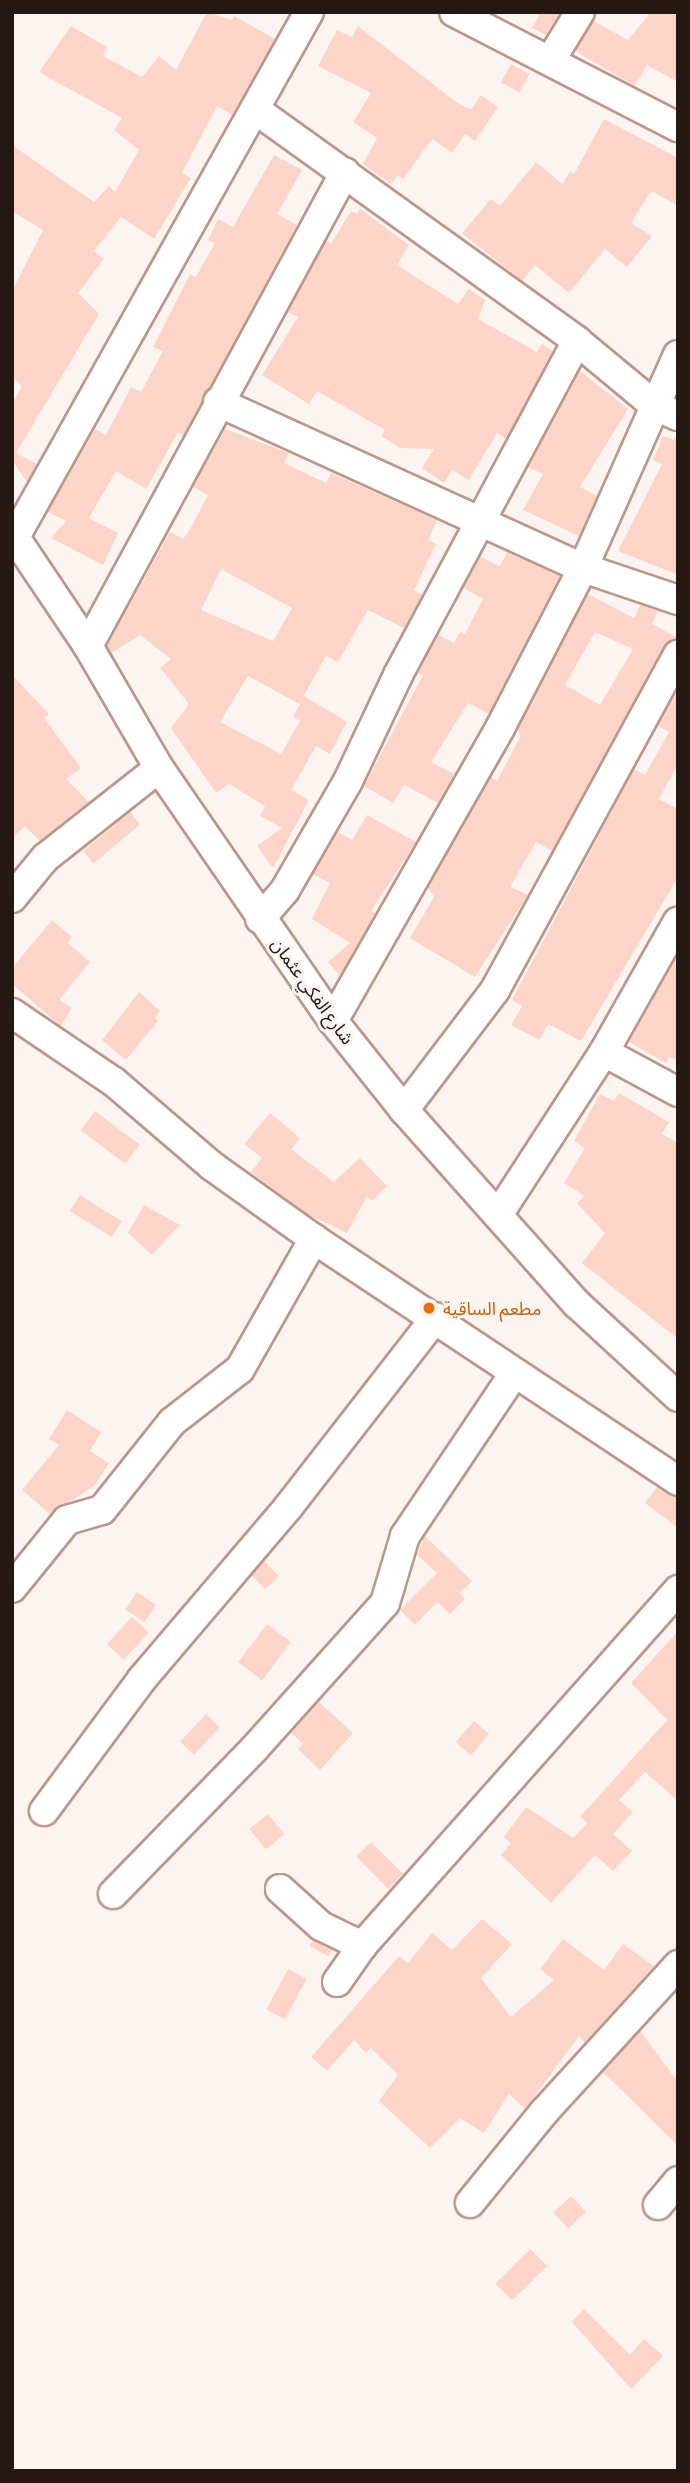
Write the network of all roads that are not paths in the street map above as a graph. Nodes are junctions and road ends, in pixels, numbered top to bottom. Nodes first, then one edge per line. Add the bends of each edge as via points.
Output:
1 (454, 12) edge
2 (580, 12) edge
3 (308, 13) edge
4 (550, 61) junction
5 (256, 110) junction
6 (678, 127) edge
7 (345, 172) junction
8 (577, 341) junction
9 (678, 355) edge
10 (218, 402) junction
11 (666, 411) edge
12 (480, 520) junction
13 (13, 535) edge
14 (583, 568) junction
15 (678, 600) edge
16 (88, 646) junction
17 (678, 655) edge
18 (159, 768) junction
19 (12, 898) edge
20 (260, 919) junction
21 (678, 921) edge
22 (12, 1013) edge
23 (334, 1021) junction
24 (604, 1052) junction
25 (678, 1092) edge
26 (404, 1110) junction
27 (498, 1215) junction
28 (314, 1239) junction
29 (436, 1317) junction
30 (514, 1374) junction
31 (674, 1386) edge
32 (678, 1481) edge
33 (12, 1588) edge
34 (678, 1590) edge
35 (44, 1811) dead end
36 (280, 1889) dead end
37 (113, 1894) dead end
38 (362, 1946) junction
39 (678, 1965) edge
40 (337, 1982) dead end
41 (678, 2181) edge
42 (470, 2203) dead end
43 (658, 2205) dead end

1 - 4 street
2 - 4 street
3 - 5 street
4 - 6 street
5 - 7 street
5 - 13 street
7 - 8 street
7 - 10 street
8 - 11 street
8 - 12 street
9 - 11 street
10 - 12 street
10 - 16 street
11 - 14 street
12 - 14 street
12 - 20 street via 348,781 285,890
13 - 16 street, شارع الفكي عثمان
14 - 15 street
14 - 23 street via 500,728
16 - 18 street, شارع الفكي عثمان
17 - 26 street via 495,990
18 - 19 street via 46,858
18 - 20 street, شارع الفكي عثمان
20 - 23 street, شارع الفكي عثمان
21 - 24 street
22 - 28 street via 114,1082 212,1166
23 - 26 street, شارع الفكي عثمان
24 - 25 street
24 - 27 street
26 - 27 street, شارع الفكي عثمان
27 - 31 street, شارع الفكي عثمان via 578,1304
28 - 29 street
28 - 33 street via 240,1369 172,1422 102,1510 66,1520
29 - 30 street
29 - 35 street via 289,1506 142,1679
30 - 32 street
30 - 37 street via 405,1536 385,1603 254,1749
34 - 38 street
36 - 38 street via 321,1926
38 - 40 street
39 - 42 street via 544,2112
41 - 43 street

